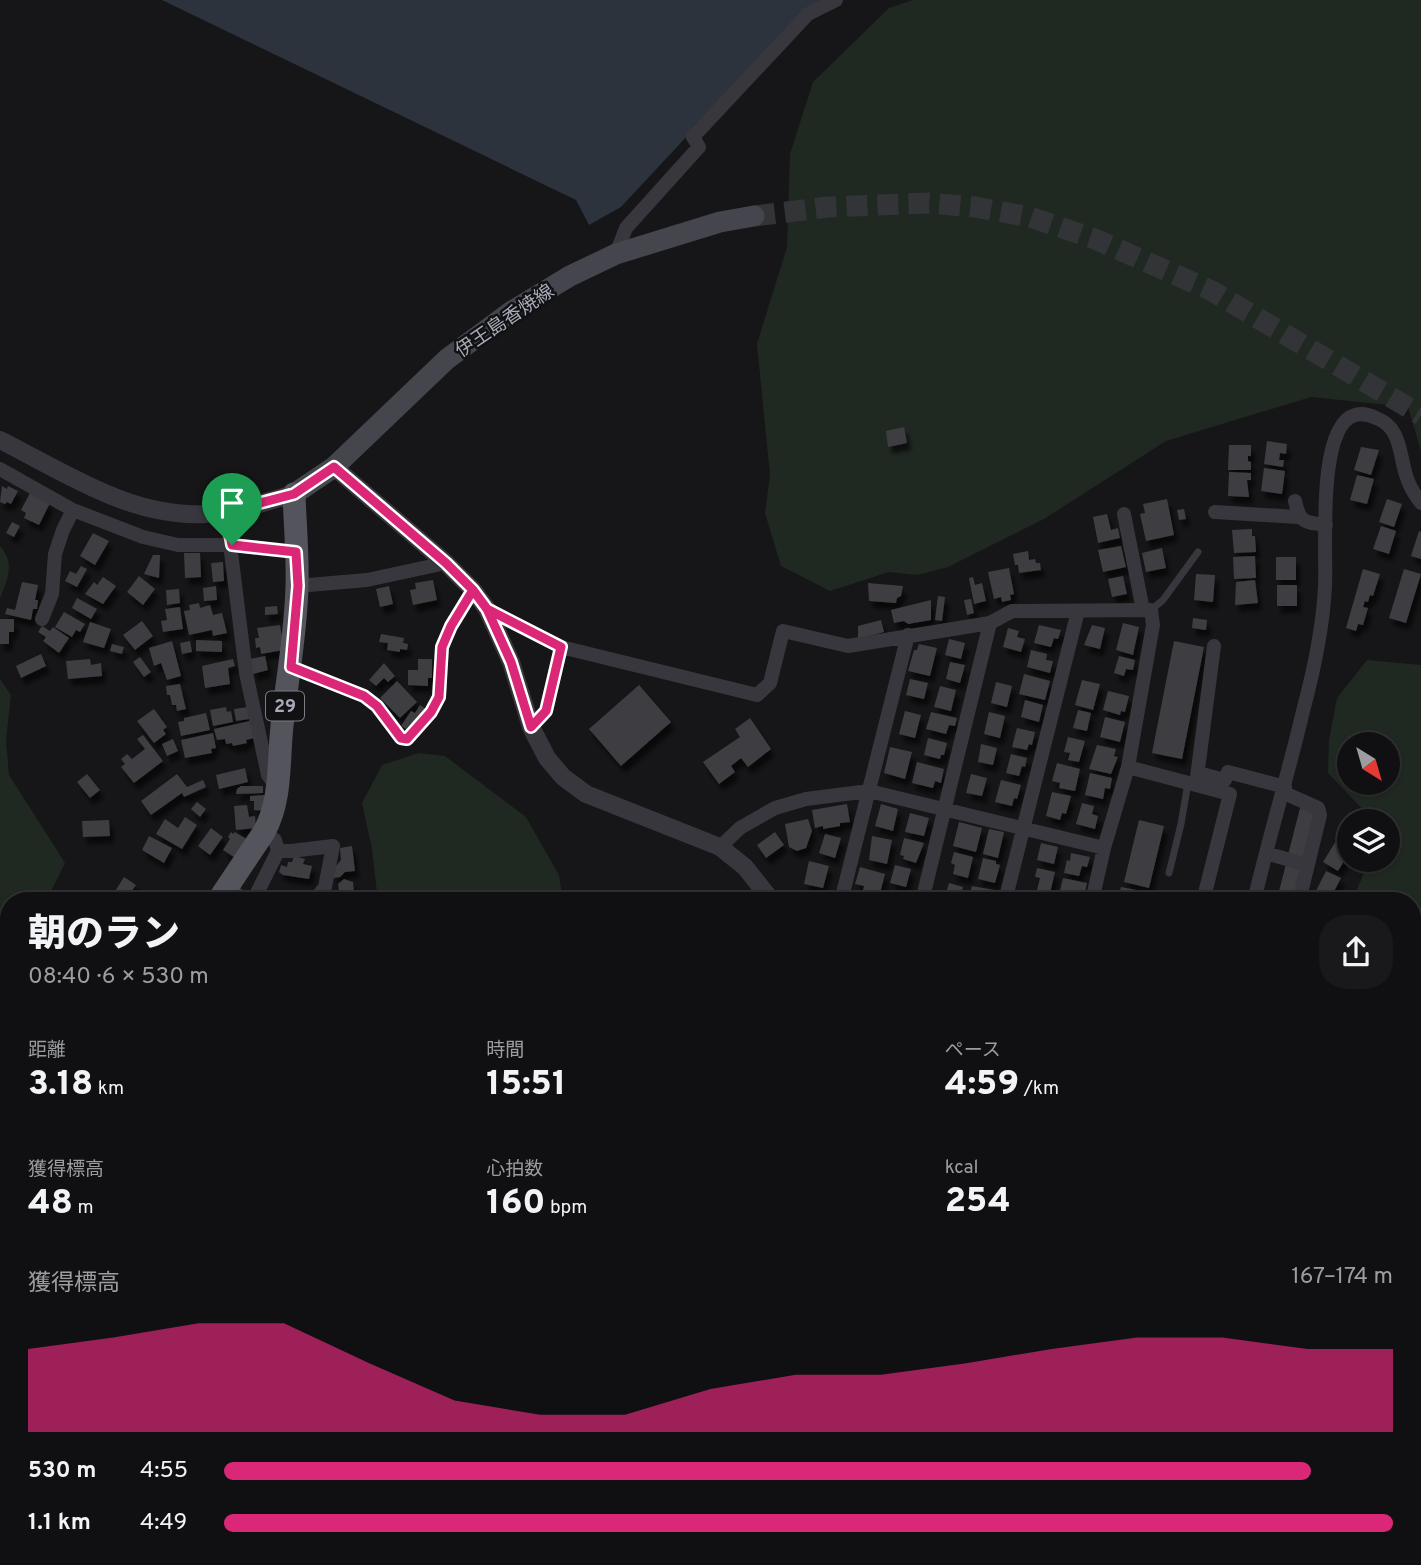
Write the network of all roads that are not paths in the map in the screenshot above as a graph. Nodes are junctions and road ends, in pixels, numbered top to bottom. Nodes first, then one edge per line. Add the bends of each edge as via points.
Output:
1 (836, 0) edge
2 (754, 216) tunnel mouth
3 (616, 254) junction
4 (0, 440) edge
5 (334, 467) junction
6 (0, 469) edge
7 (294, 494) junction
8 (1295, 501) dead end
9 (1421, 503) edge
10 (73, 510) junction
11 (226, 512) junction
12 (1216, 512) dead end
13 (1124, 514) dead end
14 (1298, 517) junction
15 (1326, 524) junction
16 (232, 545) junction
17 (296, 552) junction
18 (1198, 552) dead end
19 (446, 563) junction
20 (298, 586) junction
21 (473, 590) junction
22 (487, 609) junction
23 (1147, 610) junction
24 (1078, 611) junction
25 (42, 619) dead end
26 (990, 622) junction
27 (908, 635) junction
28 (1214, 646) dead end
29 (561, 647) junction
30 (291, 667) junction
31 (531, 727) junction
32 (1128, 767) junction
33 (1194, 780) junction
34 (277, 787) junction
35 (1284, 790) junction
36 (869, 791) junction
37 (945, 808) junction
38 (1023, 827) junction
39 (271, 841) junction
40 (720, 847) junction
41 (1104, 848) junction
42 (1266, 853) junction
43 (1307, 865) junction
44 (1168, 873) dead end
45 (226, 892) edge
46 (256, 892) edge
47 (321, 892) edge
48 (765, 892) edge
49 (843, 892) edge
50 (924, 892) edge
51 (1007, 892) edge
52 (1094, 892) edge
53 (1205, 892) edge
54 (1256, 892) edge
55 (1301, 892) edge

1 - 3 street via 808,14 693,137 699,146 626,228
2 - 3 main road, 伊王島香焼線
3 - 5 main road, 伊王島香焼線 via 512,312 447,359
4 - 11 street via 132,504 183,514
5 - 7 main road, 伊王島香焼線
5 - 19 street
6 - 10 street
7 - 11 street
7 - 17 main road, 29
8 - 14 street
9 - 15 street via 1409,484 1394,431 1383,420 1356,415 1334,441 1326,479
10 - 16 street via 142,537 178,545
10 - 25 street via 55,554 52,594
11 - 16 street
12 - 14 street
13 - 23 street
14 - 15 street
15 - 35 street via 1320,642
16 - 17 street
16 - 34 street via 246,673 266,768
17 - 20 main road, 29
18 - 23 lane via 1163,600
19 - 20 street via 367,580
19 - 21 street
20 - 30 main road, 29
21 - 22 street
21 - 30 street via 442,647 439,697 407,739 401,738 364,696
22 - 29 street
22 - 31 street via 511,662
23 - 24 street
23 - 32 street via 1153,625
24 - 26 street via 1012,611
24 - 38 street
26 - 27 street
26 - 37 street
27 - 29 street via 848,646 783,631 770,682 757,695
27 - 36 street
28 - 33 street
29 - 31 street via 546,711
30 - 34 main road, 29
31 - 40 street via 556,769 586,794
32 - 33 street
32 - 41 street
33 - 35 street via 1225,780 1228,772
33 - 44 lane
33 - 53 street via 1230,794
34 - 39 main road, 29
35 - 42 street
35 - 43 street via 1318,808
36 - 37 street
36 - 40 street via 775,808 740,828
36 - 49 street
37 - 38 street
37 - 50 street
38 - 41 street
38 - 51 street
39 - 45 main road, 29
39 - 46 street
39 - 47 street via 290,851 333,846
40 - 48 street via 745,867
41 - 52 street
42 - 43 street
42 - 54 street
43 - 55 street

